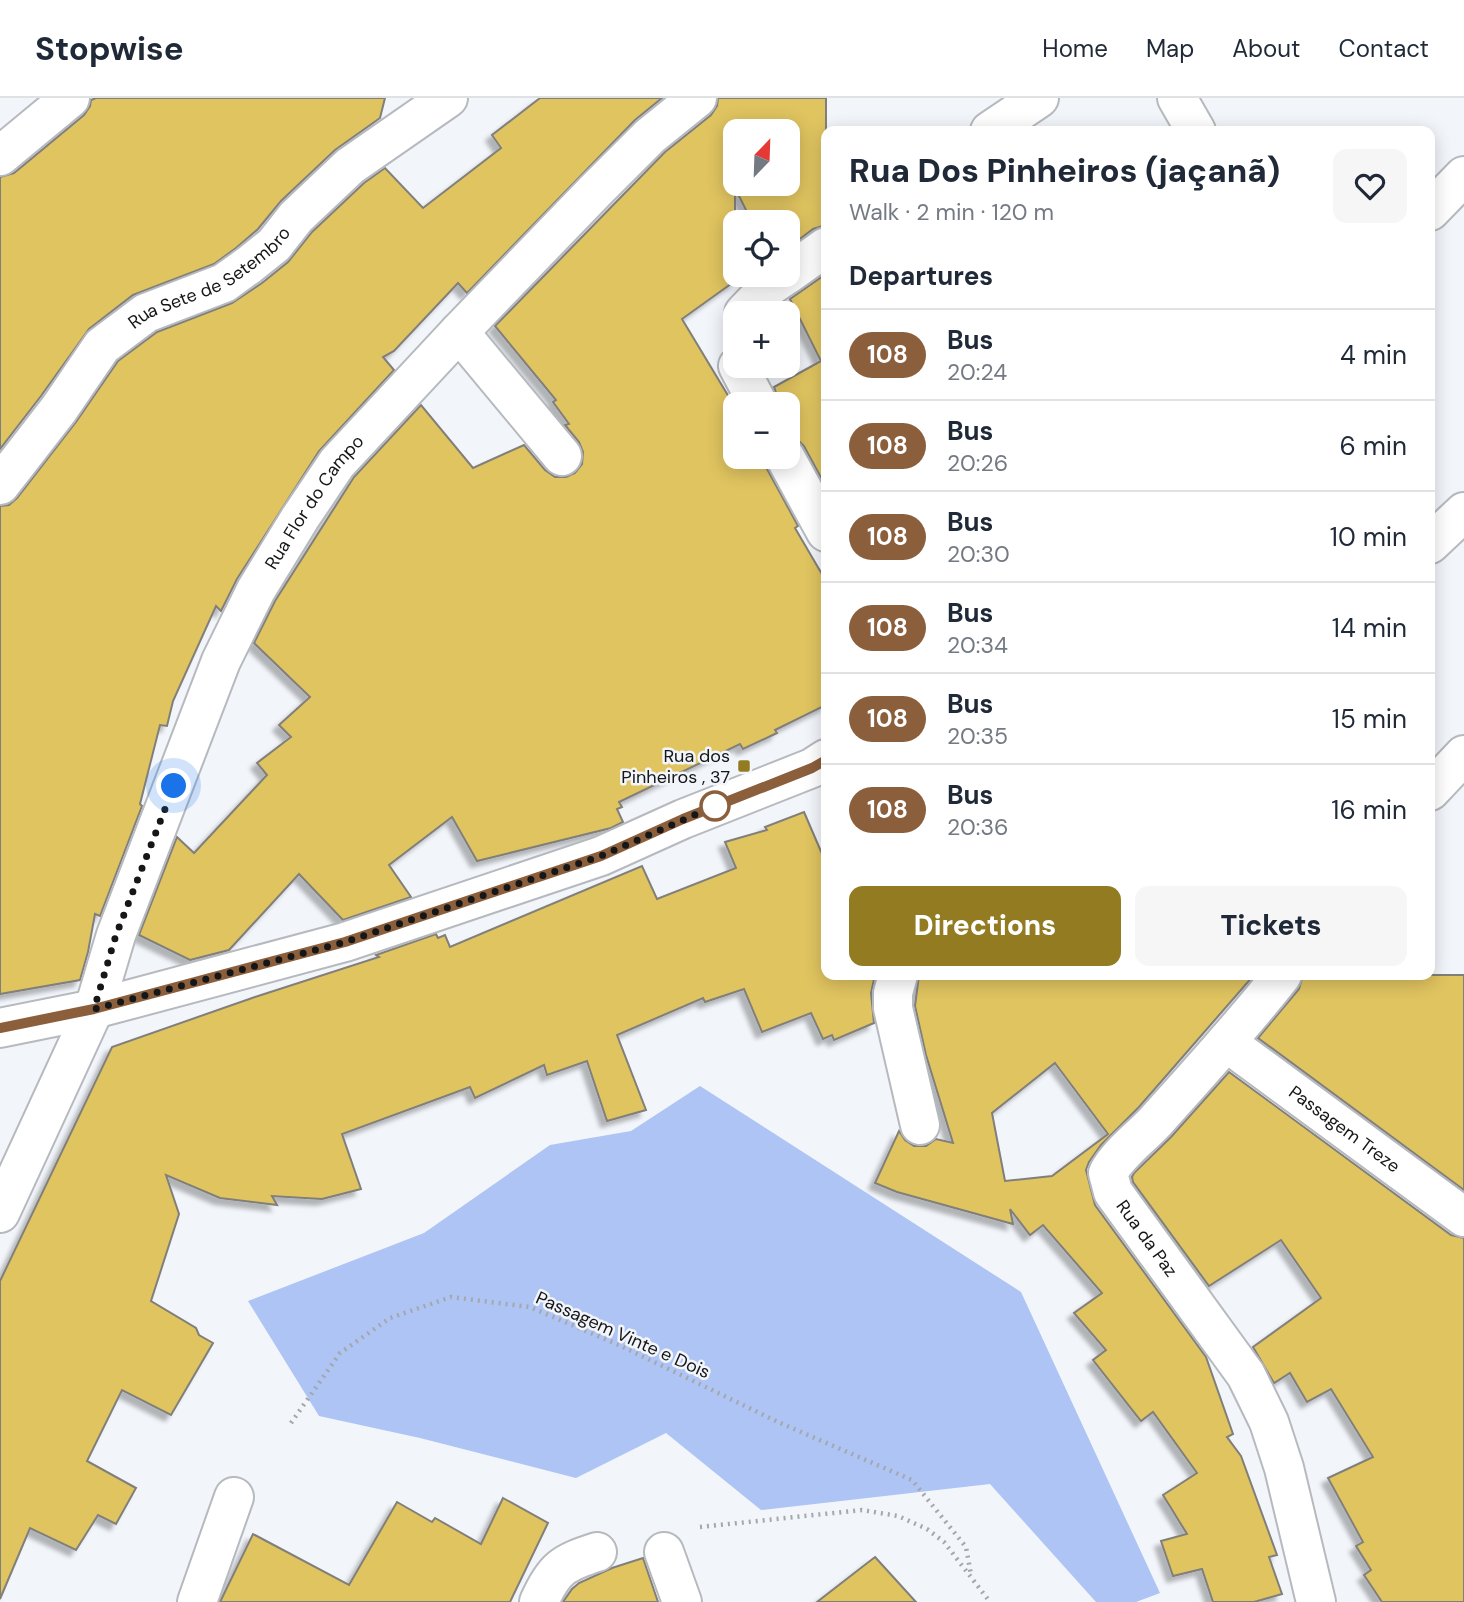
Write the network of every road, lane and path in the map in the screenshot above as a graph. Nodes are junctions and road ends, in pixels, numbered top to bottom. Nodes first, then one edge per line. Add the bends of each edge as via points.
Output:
1 (69, 98) edge
2 (448, 98) edge
3 (697, 98) edge
4 (1039, 98) edge
5 (1177, 98) edge
6 (997, 126) edge
7 (1193, 126) edge
8 (0, 156) edge
9 (1464, 176) edge
10 (1435, 206) edge
11 (821, 250) edge
12 (800, 265) edge
13 (769, 287) edge
14 (756, 301) edge
15 (459, 332) junction
16 (562, 456) dead end
17 (792, 469) edge
18 (0, 485) edge
19 (1464, 512) edge
20 (821, 523) edge
21 (1435, 539) edge
22 (1464, 755) edge
23 (821, 774) edge
24 (1435, 786) edge
25 (897, 980) edge
26 (1278, 980) edge
27 (94, 1009) junction
28 (0, 1028) edge
29 (1226, 1042) junction
30 (920, 1125) dead end
31 (0, 1213) edge
32 (1464, 1217) edge
33 (291, 1423) dead end
34 (234, 1497) dead end
35 (597, 1552) dead end
36 (664, 1552) joint
37 (971, 1575) junction
38 (197, 1602) edge
39 (539, 1602) edge
40 (682, 1602) edge
41 (990, 1602) edge
42 (1316, 1602) edge

1 - 8 street
2 - 18 street, Rua Sete de Setembro via 350,166 296,217 274,245 224,283 146,313 102,346
3 - 15 street, Rua Flor do Campo via 632,155
4 - 6 street
5 - 7 street
9 - 10 street
11 - 12 street
13 - 14 street
15 - 16 street
15 - 27 street, Rua Flor do Campo via 337,463 256,590 222,661 116,935
17 - 20 street
19 - 21 street
22 - 24 street
23 - 27 street via 683,819 601,856 345,942
25 - 30 street via 893,1008
26 - 29 street, Rua da Paz
27 - 28 street
27 - 31 street, Rua Flor do Campo
29 - 32 street, Passagem Treze
29 - 42 street, Rua da Paz via 1108,1173 1113,1192 1246,1375 1269,1422
33 - 37 path, Passagem Vinte e Dois via 340,1353 390,1318 451,1297 530,1307 912,1480 965,1547
34 - 38 street
35 - 39 street via 568,1562 547,1584
36 - 37 path via 669,1540 695,1527 862,1510 898,1516 927,1529
36 - 40 street
37 - 41 path

